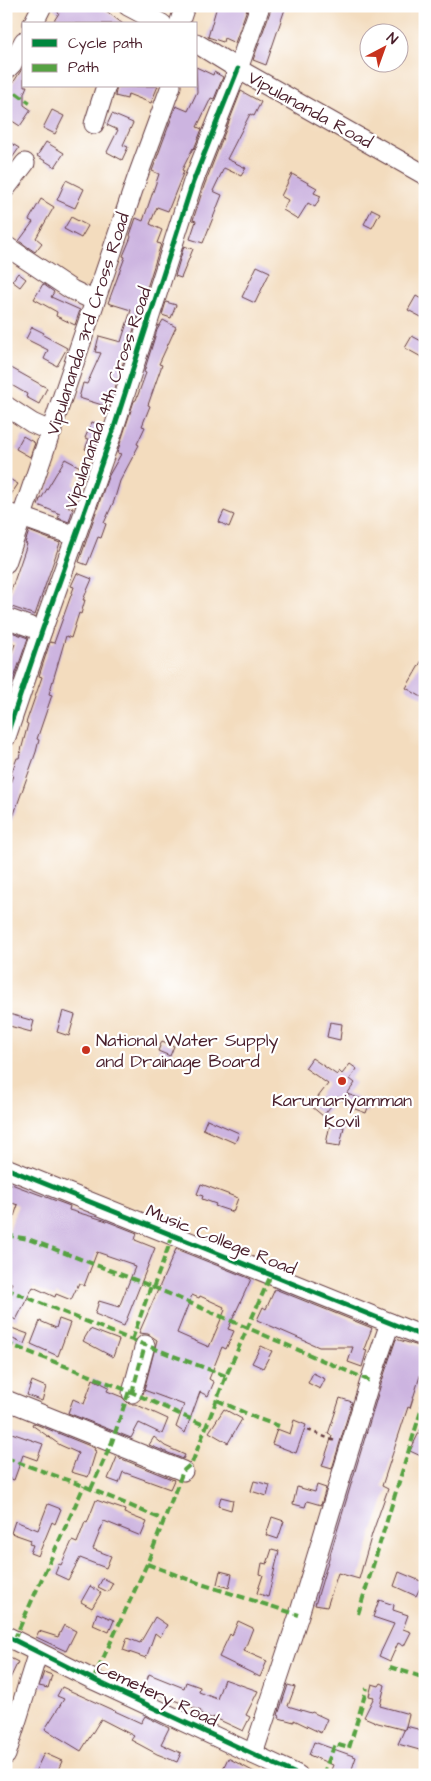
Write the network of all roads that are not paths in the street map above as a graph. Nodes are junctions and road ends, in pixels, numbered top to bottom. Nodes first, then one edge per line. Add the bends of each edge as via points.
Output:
1 (42, 6) edge
2 (185, 6) edge
3 (260, 6) edge
4 (129, 13) edge
5 (34, 22) edge
6 (156, 22) edge
7 (180, 22) edge
8 (198, 44) edge
9 (22, 45) edge
10 (238, 69) junction
11 (6, 70) edge
12 (105, 88) edge
13 (170, 88) edge
14 (94, 124) dead end
15 (25, 163) dead end
16 (425, 175) edge
17 (6, 188) edge
18 (9, 255) edge
19 (95, 300) junction
20 (6, 406) edge
21 (52, 432) junction
22 (14, 515) edge
23 (75, 536) junction
24 (6, 563) edge
25 (6, 618) edge
26 (42, 630) junction
27 (6, 737) edge
28 (6, 1168) edge
29 (390, 1323) junction
30 (425, 1337) edge
31 (145, 1345) dead end
32 (132, 1392) dead end
33 (6, 1400) edge
34 (183, 1471) dead end
35 (6, 1636) edge
36 (38, 1652) junction
37 (253, 1754) junction
38 (6, 1755) edge
39 (298, 1775) edge

1 - 5 street
2 - 7 street
3 - 10 street, Vipulananda 4th Cross Road
4 - 6 street
8 - 10 street, Vipulananda Road
9 - 11 street
10 - 16 street, Vipulananda Road
10 - 23 street, Vipulananda 4th Cross Road via 193,182 113,431
12 - 14 street
13 - 19 street, Vipulananda 3rd Cross Road
15 - 17 street
18 - 19 street
19 - 21 street, Vipulananda 3rd Cross Road
20 - 21 street via 32,424
21 - 22 street, Vipulananda 3rd Cross Road
22 - 23 street
22 - 24 street, Vipulananda 3rd Cross Road
23 - 26 street, Vipulananda 4th Cross Road
25 - 26 street
26 - 27 street, Vipulananda 4th Cross Road
28 - 29 street, Music College Road
29 - 30 street, Music College Road
29 - 37 street
31 - 32 street
33 - 34 street
35 - 36 street, Cemetery Road
36 - 37 street, Cemetery Road
36 - 38 street
37 - 39 street, Cemetery Road

